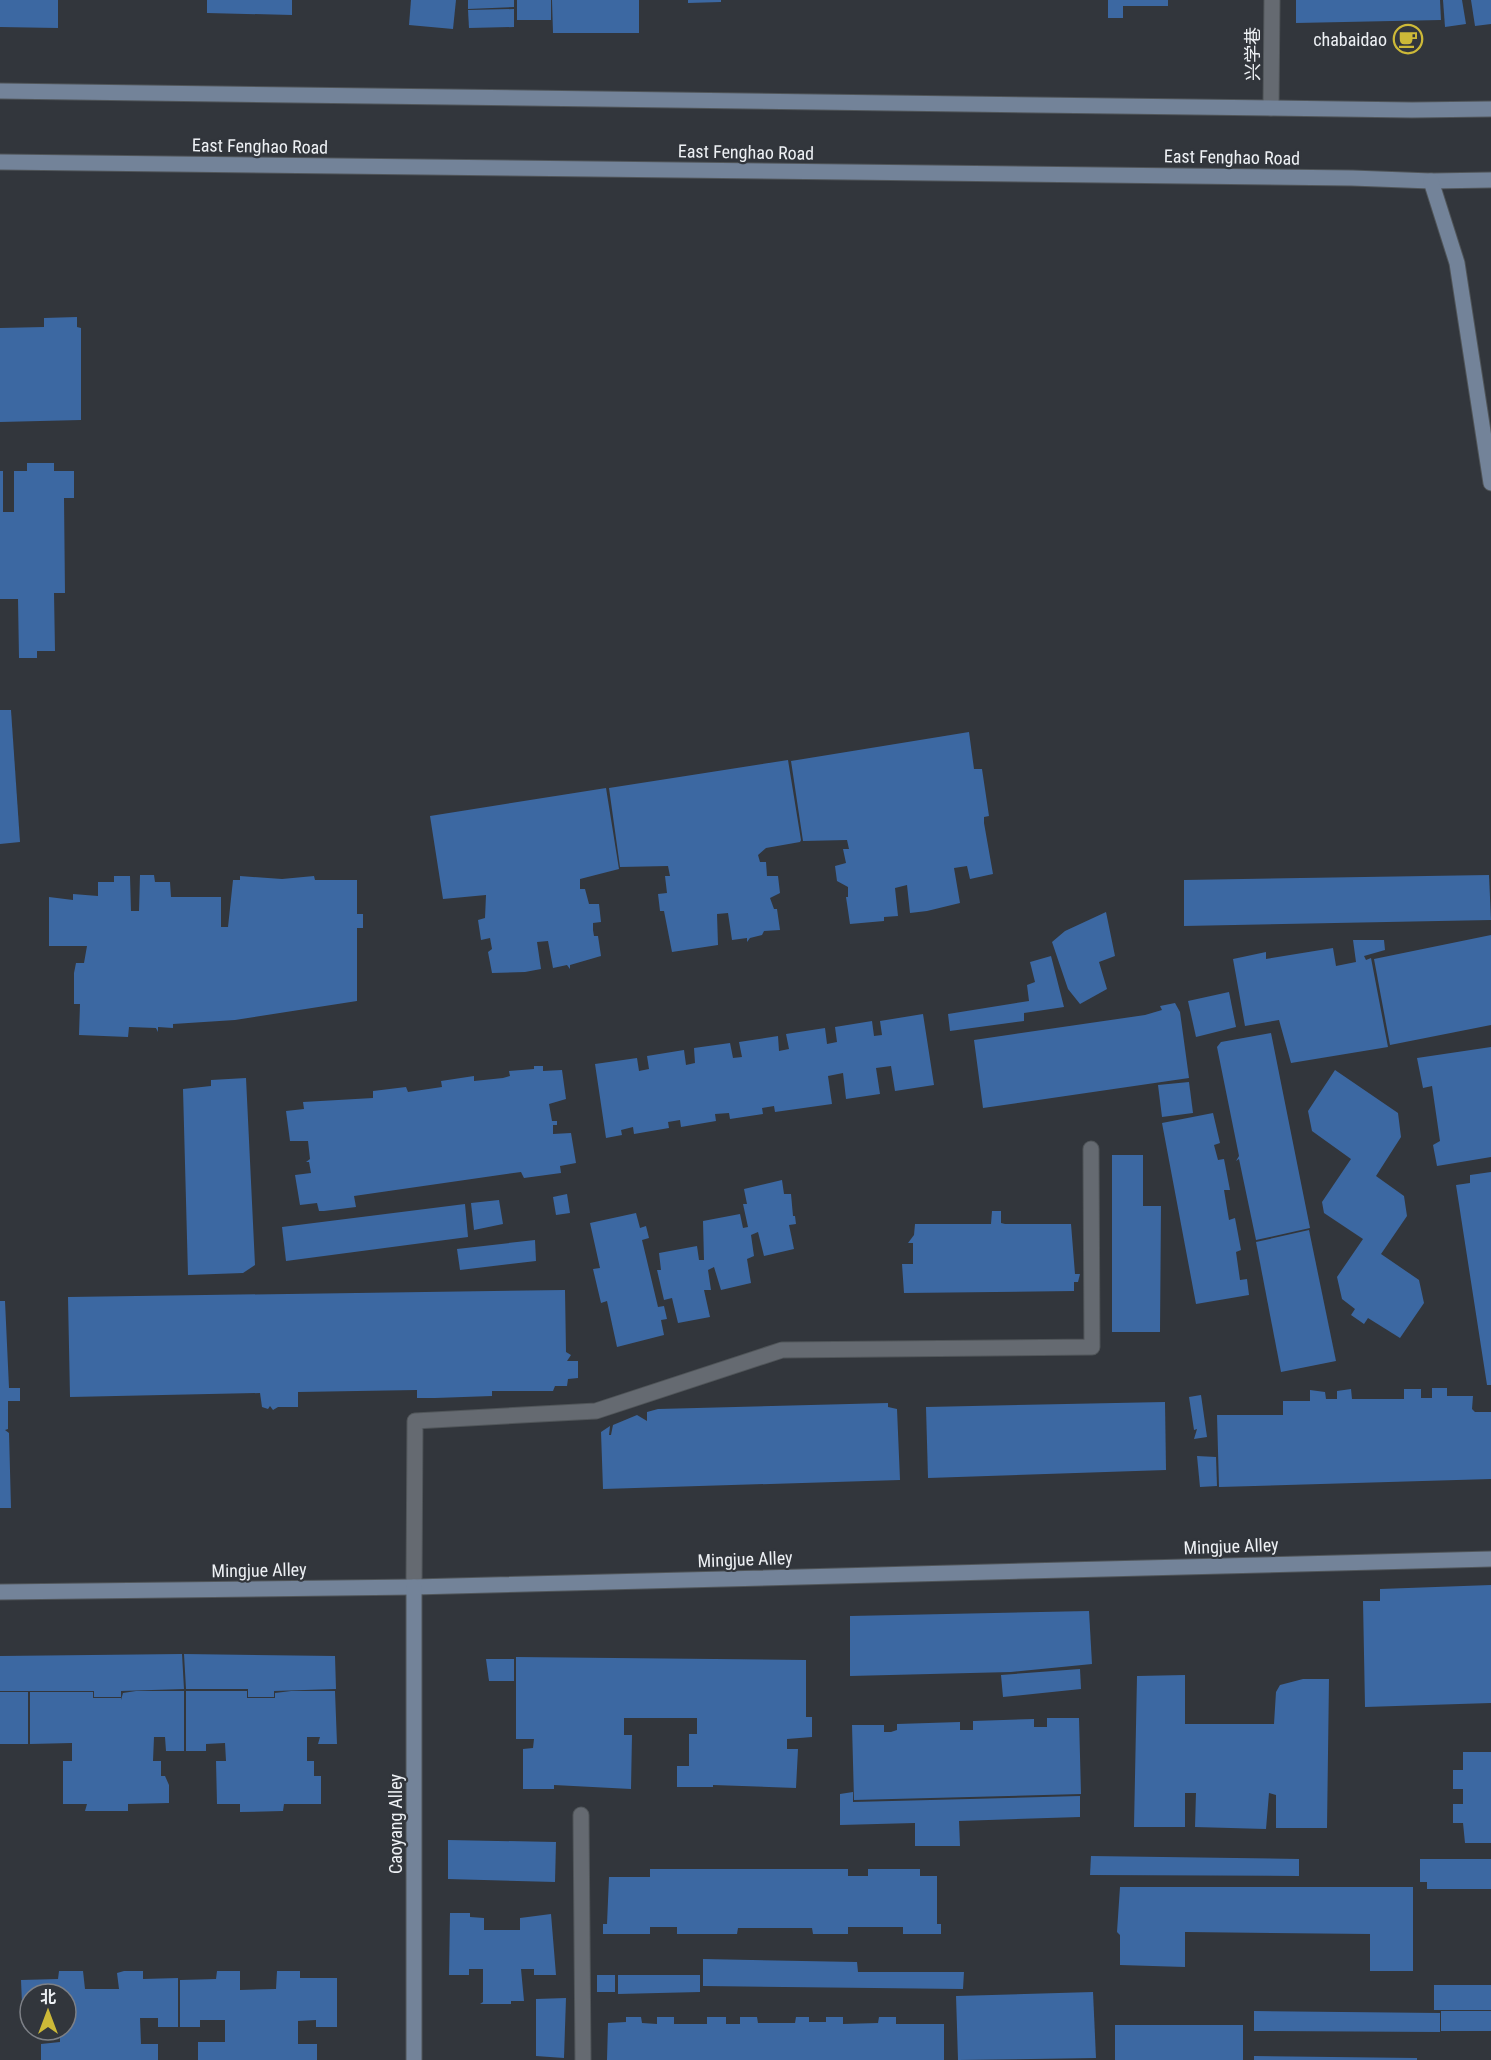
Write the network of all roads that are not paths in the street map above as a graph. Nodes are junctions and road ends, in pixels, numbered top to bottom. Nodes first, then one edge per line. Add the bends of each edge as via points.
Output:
1 (1272, 0) edge
2 (0, 91) edge
3 (1271, 108) junction
4 (1491, 109) edge
5 (0, 162) edge
6 (1491, 180) edge
7 (1431, 181) junction
8 (1491, 483) edge
9 (1091, 1149) dead end
10 (1491, 1559) edge
11 (414, 1587) junction
12 (0, 1592) edge
13 (581, 1815) dead end
14 (414, 2060) edge
15 (583, 2060) edge

1 - 3 street, 兴学巷
2 - 3 main road
3 - 4 main road
5 - 7 main road, East Fenghao Road
6 - 7 main road, East Fenghao Road
7 - 8 main road via 1457,263
9 - 11 street via 1092,1347 782,1350 596,1411 415,1421
10 - 11 main road, Mingjue Alley
11 - 12 main road, Mingjue Alley
11 - 14 main road, Caoyang Alley
13 - 15 street

